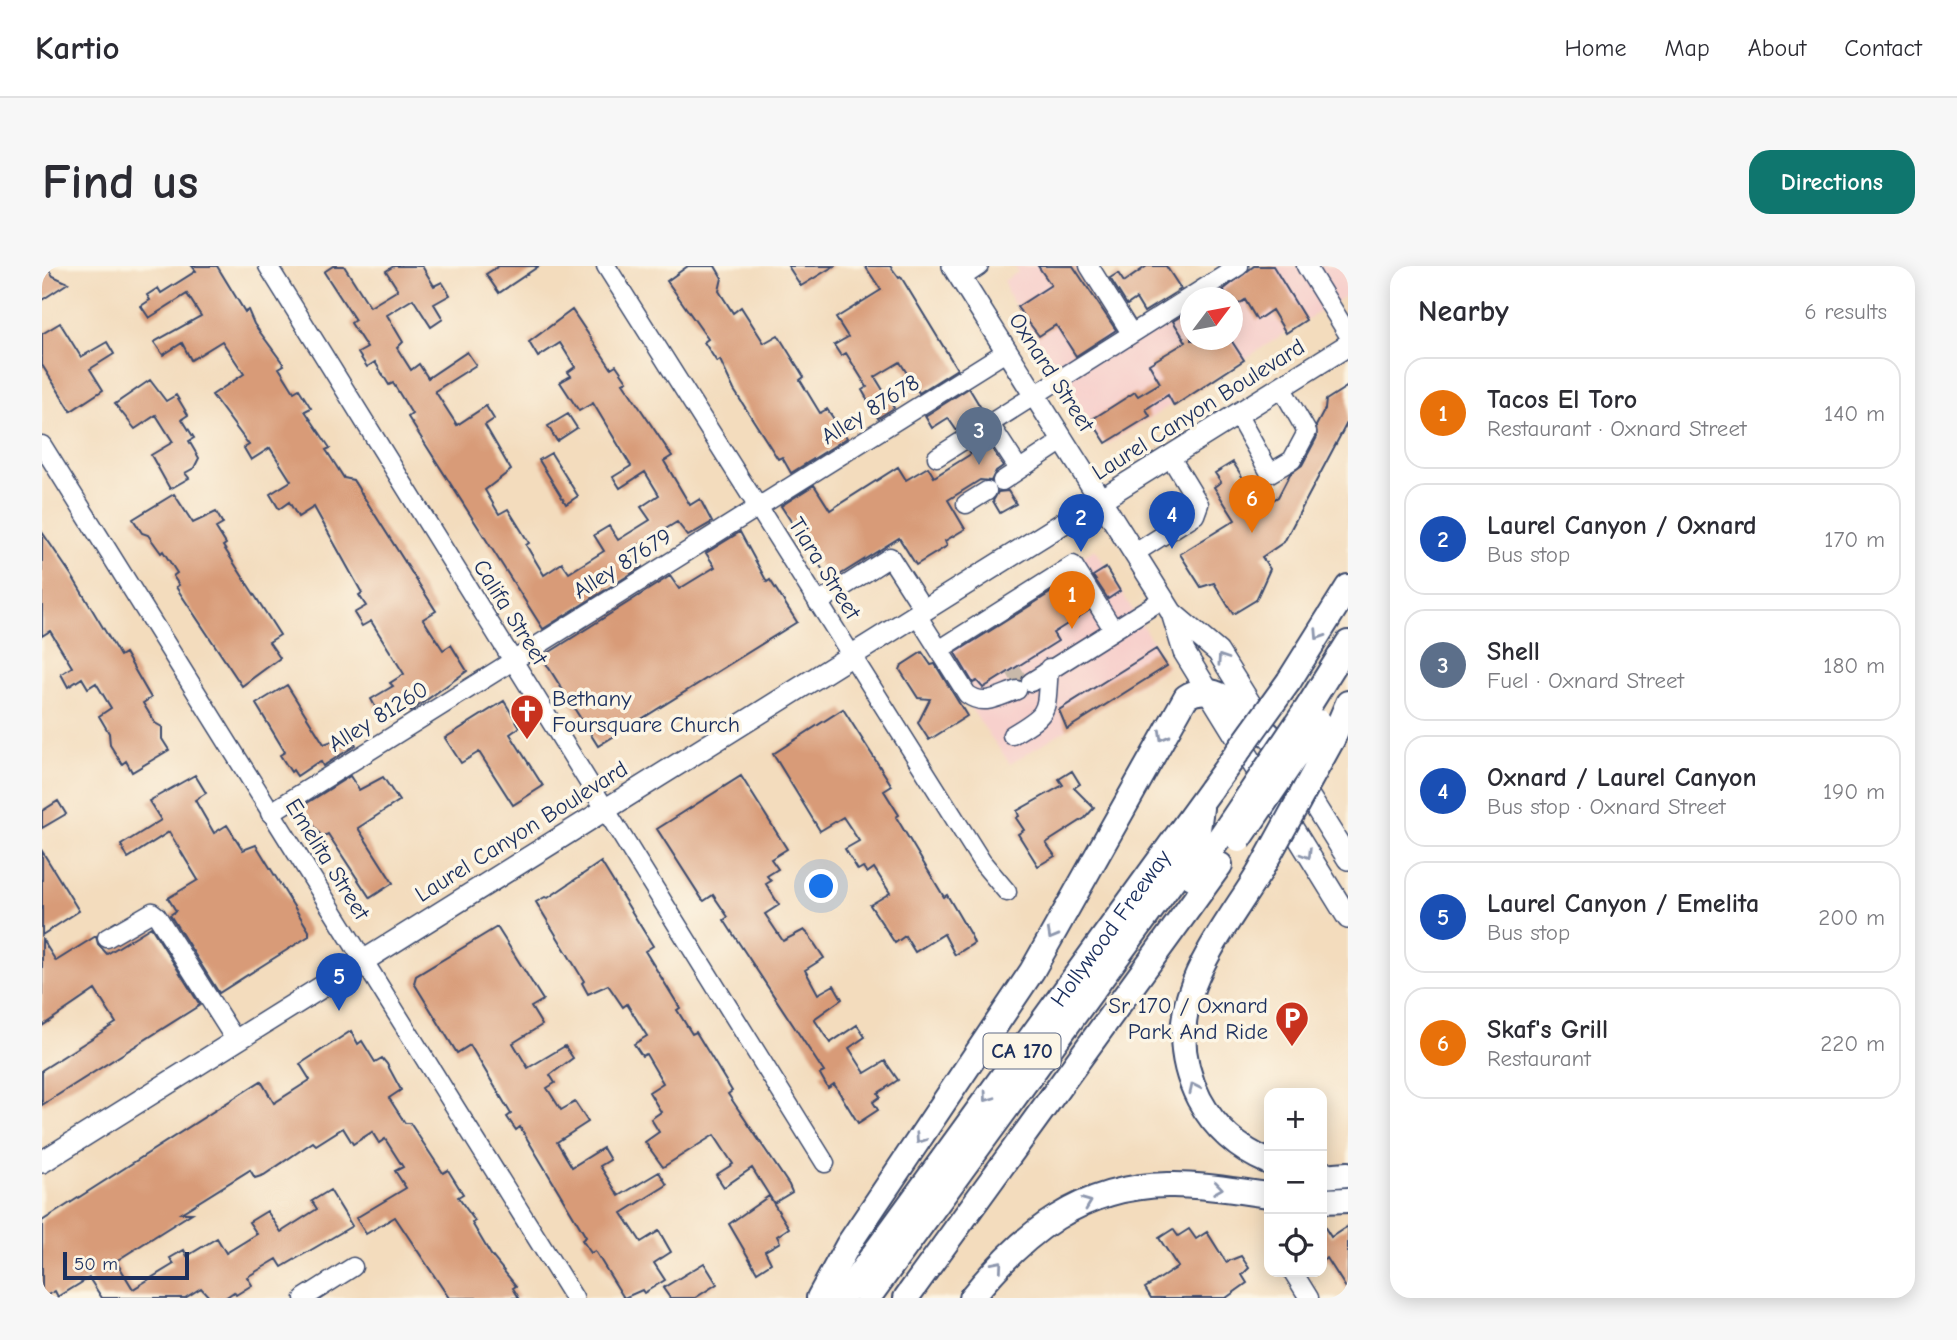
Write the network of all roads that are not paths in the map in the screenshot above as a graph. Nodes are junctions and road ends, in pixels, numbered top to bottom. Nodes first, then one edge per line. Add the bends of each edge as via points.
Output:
1 (268, 266) edge
2 (606, 266) edge
3 (979, 266) edge
4 (1089, 266) edge
5 (1238, 266) edge
6 (1306, 266) edge
7 (957, 272) edge
8 (1131, 333) junction
9 (1348, 334) edge
10 (1348, 345) edge
11 (1007, 351) junction
12 (1281, 387) junction
13 (1034, 394) junction
14 (1238, 416) junction
15 (989, 423) junction
16 (1064, 440) junction
17 (42, 445) edge
18 (937, 457) dead end
19 (1171, 458) junction
20 (1019, 469) junction
21 (1002, 481) dead end
22 (987, 491) dead end
23 (1102, 500) junction
24 (966, 504) dead end
25 (757, 507) junction
26 (1135, 553) junction
27 (1348, 587) edge
28 (818, 603) junction
29 (1168, 606) junction
30 (921, 613) junction
31 (1113, 629) junction
32 (1348, 643) edge
33 (939, 650) junction
34 (851, 656) junction
35 (512, 661) junction
36 (1049, 668) junction
37 (1348, 673) edge
38 (1207, 692) junction
39 (1348, 703) edge
40 (1319, 723) junction
41 (1012, 736) dead end
42 (1272, 737) junction
43 (1207, 797) junction
44 (606, 809) junction
45 (270, 813) junction
46 (1234, 832) junction
47 (1348, 859) edge
48 (1007, 892) dead end
49 (1346, 911) edge
50 (107, 938) dead end
51 (363, 961) junction
52 (236, 1041) junction
53 (1264, 1159) edge
54 (42, 1162) edge
55 (825, 1163) dead end
56 (1348, 1174) edge
57 (1327, 1176) edge
58 (1264, 1194) edge
59 (1327, 1200) edge
60 (1348, 1200) edge
61 (353, 1267) dead end
62 (1295, 1277) edge
63 (1303, 1296) edge
64 (304, 1298) edge
65 (574, 1298) edge
66 (818, 1298) edge
67 (842, 1298) edge
68 (868, 1298) edge
69 (884, 1298) edge
70 (906, 1298) edge
71 (971, 1298) edge

1 - 35 street, Califa Street
2 - 25 street, Tiara Street
3 - 7 street
4 - 8 street
5 - 8 street
6 - 9 street
7 - 11 main road, Oxnard Street
8 - 13 street
10 - 12 main road, Laurel Canyon Boulevard
11 - 13 main road, Oxnard Street
11 - 25 street, Alley 87678
12 - 14 main road, Laurel Canyon Boulevard
12 - 14 street via 1307,432 1293,460 1270,473
13 - 15 street
13 - 16 main road, Oxnard Street
14 - 19 main road, Laurel Canyon Boulevard
15 - 18 street
15 - 20 street
16 - 20 street
16 - 23 main road, Oxnard Street
17 - 45 street, Emelita Street
19 - 23 main road, Laurel Canyon Boulevard
19 - 26 street via 1199,504 1195,515
20 - 21 street
22 - 24 street
23 - 26 main road, Oxnard Street
23 - 30 main road, Laurel Canyon Boulevard
25 - 28 street, Tiara Street
25 - 35 street, Alley 87679
26 - 29 main road, Oxnard Street
27 -> 43 highway, Hollywood Freeway / CA 170, bridge
28 - 30 street via 890,557
28 - 34 street, Tiara Street
29 - 31 street
29 - 38 main road, Oxnard Street via 1184,652
42 -> 29 main road, Oxnard Street via 1218,652
30 - 33 street
30 - 34 main road, Laurel Canyon Boulevard
31 - 33 street via 1073,565
31 - 36 street
32 - 40 highway
33 - 36 street via 976,701 987,702
34 - 44 main road, Laurel Canyon Boulevard
34 - 48 street, Tiara Street via 982,862
35 - 44 street, Califa Street
35 - 45 street, Alley 81260
36 - 41 street via 1041,718
37 - 40 highway, CA 170
38 - 42 highway via 1234,703
38 -> 49 main road, Oxnard Street
38 -> 66 highway via 1191,694 1181,703 1032,971 848,1245
39 - 40 highway
40 - 46 highway, CA 170, bridge
53 -> 40 highway, bridge via 1233,1143 1207,1115 1190,1081 1181,1043 1185,1004 1197,975 1259,873
42 - 47 main road, Oxnard Street
43 -> 67 highway, Hollywood Freeway / CA 170
43 - 68 highway via 1195,850
44 - 51 main road, Laurel Canyon Boulevard
44 - 55 street, Califa Street
45 - 51 street, Emelita Street
46 - 69 highway
46 - 70 highway, CA 170
50 - 52 street via 152,912
51 - 52 main road, Laurel Canyon Boulevard
51 - 65 street, Emelita Street
52 - 54 main road, Laurel Canyon Boulevard
56 - 57 highway
71 -> 58 highway via 1027,1236 1068,1210 1121,1190 1178,1185
59 - 60 highway
61 - 64 street
62 - 63 street

